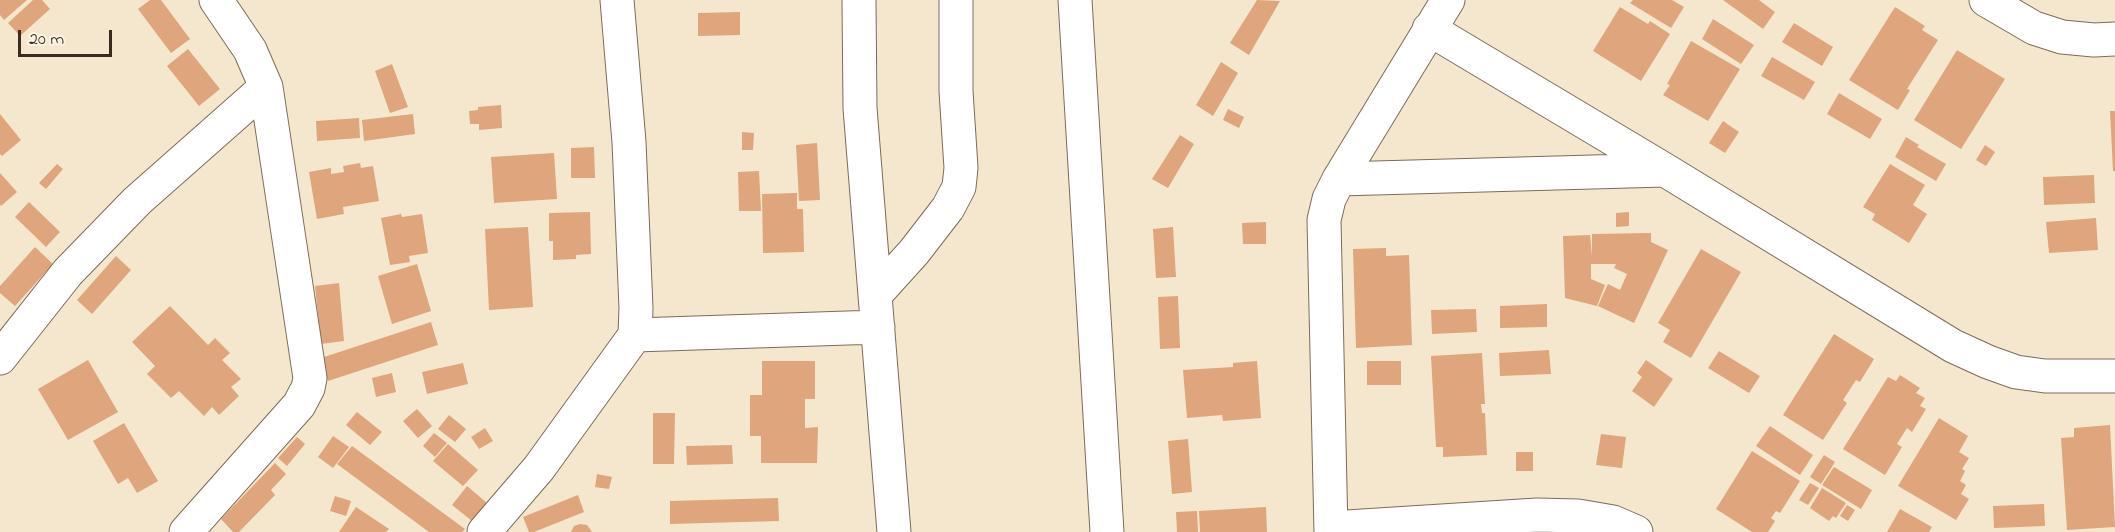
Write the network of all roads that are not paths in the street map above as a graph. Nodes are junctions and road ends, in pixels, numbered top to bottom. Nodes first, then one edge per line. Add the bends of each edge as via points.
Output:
1 (216, 0) edge
2 (617, 0) edge
3 (859, 0) edge
4 (956, 0) edge
5 (1075, 0) edge
6 (1448, 0) edge
7 (1986, 0) edge
8 (1429, 29) junction
9 (2115, 39) edge
10 (266, 87) junction
11 (1665, 170) junction
12 (1339, 179) junction
13 (876, 294) junction
14 (878, 327) junction
15 (635, 335) junction
16 (0, 358) edge
17 (2115, 376) edge
18 (1331, 530) edge
19 (186, 532) edge
20 (484, 532) edge
21 (894, 532) edge
22 (1107, 532) edge
23 (1636, 532) edge

1 - 10 street via 249,50
2 - 15 street via 629,142
3 - 13 street via 860,108
4 - 13 street via 959,187 914,252
5 - 22 street
6 - 8 street
7 - 9 street via 2034,28 2062,37
8 - 11 street
8 - 12 street
10 - 16 street via 137,201 68,272
10 - 19 street via 310,378 299,405
11 - 12 street
11 - 17 street via 1953,346 1988,363 2045,376
12 - 18 street via 1324,220
13 - 14 street
14 - 15 street
14 - 21 street
15 - 20 street via 539,468
18 - 23 street via 1537,515 1613,522

